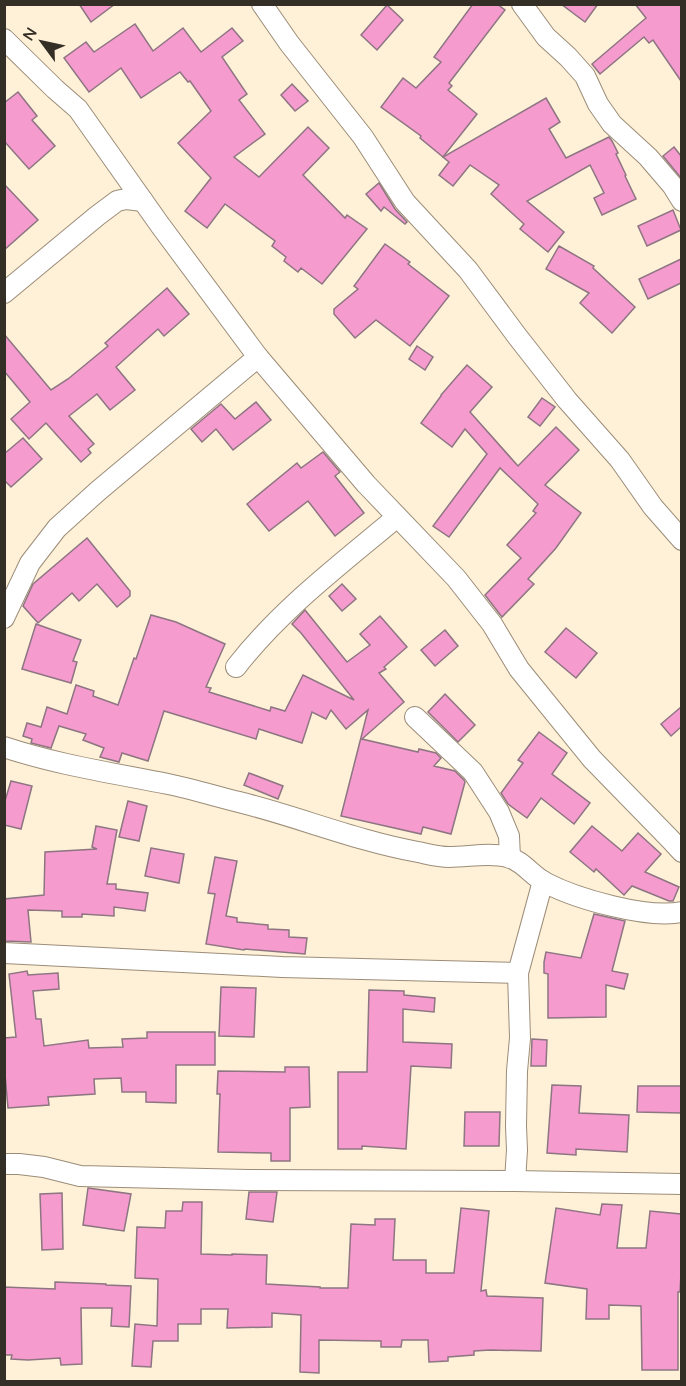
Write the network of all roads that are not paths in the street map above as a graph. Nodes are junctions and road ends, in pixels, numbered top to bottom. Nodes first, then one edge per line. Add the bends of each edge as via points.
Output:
1 (262, 4) edge
2 (522, 4) edge
3 (4, 39) edge
4 (143, 201) junction
5 (681, 201) edge
6 (4, 293) edge
7 (258, 357) junction
8 (397, 517) junction
9 (681, 540) edge
10 (4, 618) edge
11 (236, 667) dead end
12 (415, 717) dead end
13 (4, 747) edge
14 (681, 852) edge
15 (510, 858) junction
16 (543, 881) junction
17 (681, 912) edge
18 (4, 953) edge
19 (518, 973) junction
20 (4, 1164) edge
21 (515, 1181) junction
22 (681, 1184) edge

1 - 9 street via 363,137 405,202 468,270 516,336
2 - 5 street via 546,37 585,76 612,124 648,157
3 - 4 street via 78,109
4 - 6 street via 117,201
4 - 7 street
7 - 8 street
7 - 10 street via 57,528 30,563
8 - 11 street via 281,617
8 - 14 street via 456,578 492,624 519,669 592,759
12 - 15 street via 473,772 499,812 509,836
13 - 15 street via 71,766 169,784 418,852 448,857
15 - 16 street
16 - 17 street via 568,893 642,912
16 - 19 street
18 - 19 street via 282,967
19 - 21 street
20 - 21 street via 44,1167 80,1176
21 - 22 street

